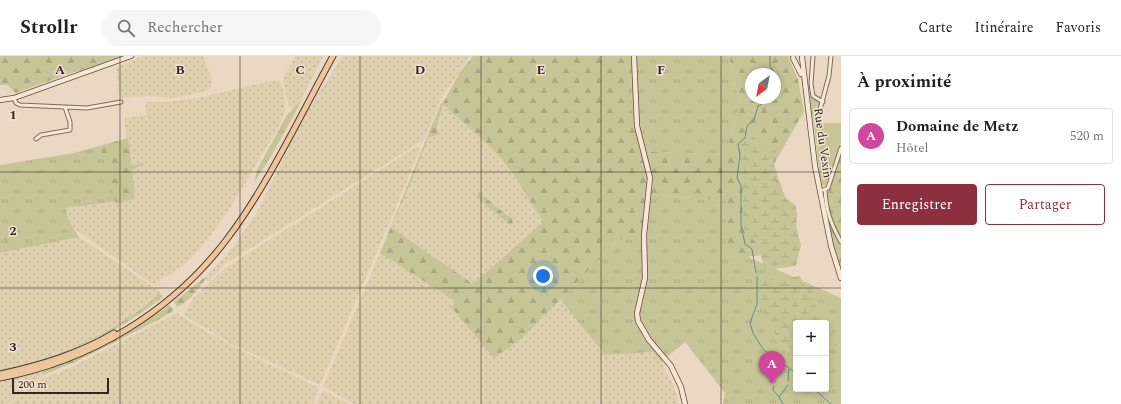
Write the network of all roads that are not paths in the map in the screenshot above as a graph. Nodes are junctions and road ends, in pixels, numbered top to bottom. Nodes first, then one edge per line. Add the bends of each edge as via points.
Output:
1 (131, 56) edge
2 (330, 56) edge
3 (334, 56) edge
4 (634, 56) edge
5 (813, 56) edge
6 (831, 56) edge
7 (792, 57) edge
8 (802, 57) edge
9 (804, 84) junction
10 (812, 87) junction
11 (812, 91) junction
12 (14, 98) junction
13 (0, 100) edge
14 (122, 102) dead end
15 (823, 102) junction
16 (65, 107) junction
17 (819, 113) dead end
18 (36, 139) dead end
19 (841, 148) edge
20 (822, 190) junction
21 (825, 209) junction
22 (841, 242) edge
23 (841, 278) edge
24 (0, 374) edge
25 (0, 378) edge
26 (685, 404) edge

1 - 12 street
2 - 24 main road via 241,214 216,248 190,276 147,312 100,341 53,360
3 - 25 main road via 249,207 221,248 189,282 152,312 80,355 51,366
4 - 26 street via 637,126 650,178 644,235 645,278 637,313 638,321 649,340 671,367 681,387
5 - 10 street
6 - 15 street
7 - 8 street
7 - 9 street
8 - 9 street, Rue du Vexin
9 - 10 street
9 - 11 street
9 - 20 street, Rue du Vexin via 815,166
10 - 11 street
11 - 15 street via 816,99
12 - 13 street
12 - 16 street via 20,105
14 - 16 street via 86,108
15 - 17 street
16 - 18 street via 70,130 41,135
19 - 20 street via 828,188
20 - 21 street, Rue du Vexin
21 - 22 street
21 - 23 street, Rue du Vexin via 831,246

